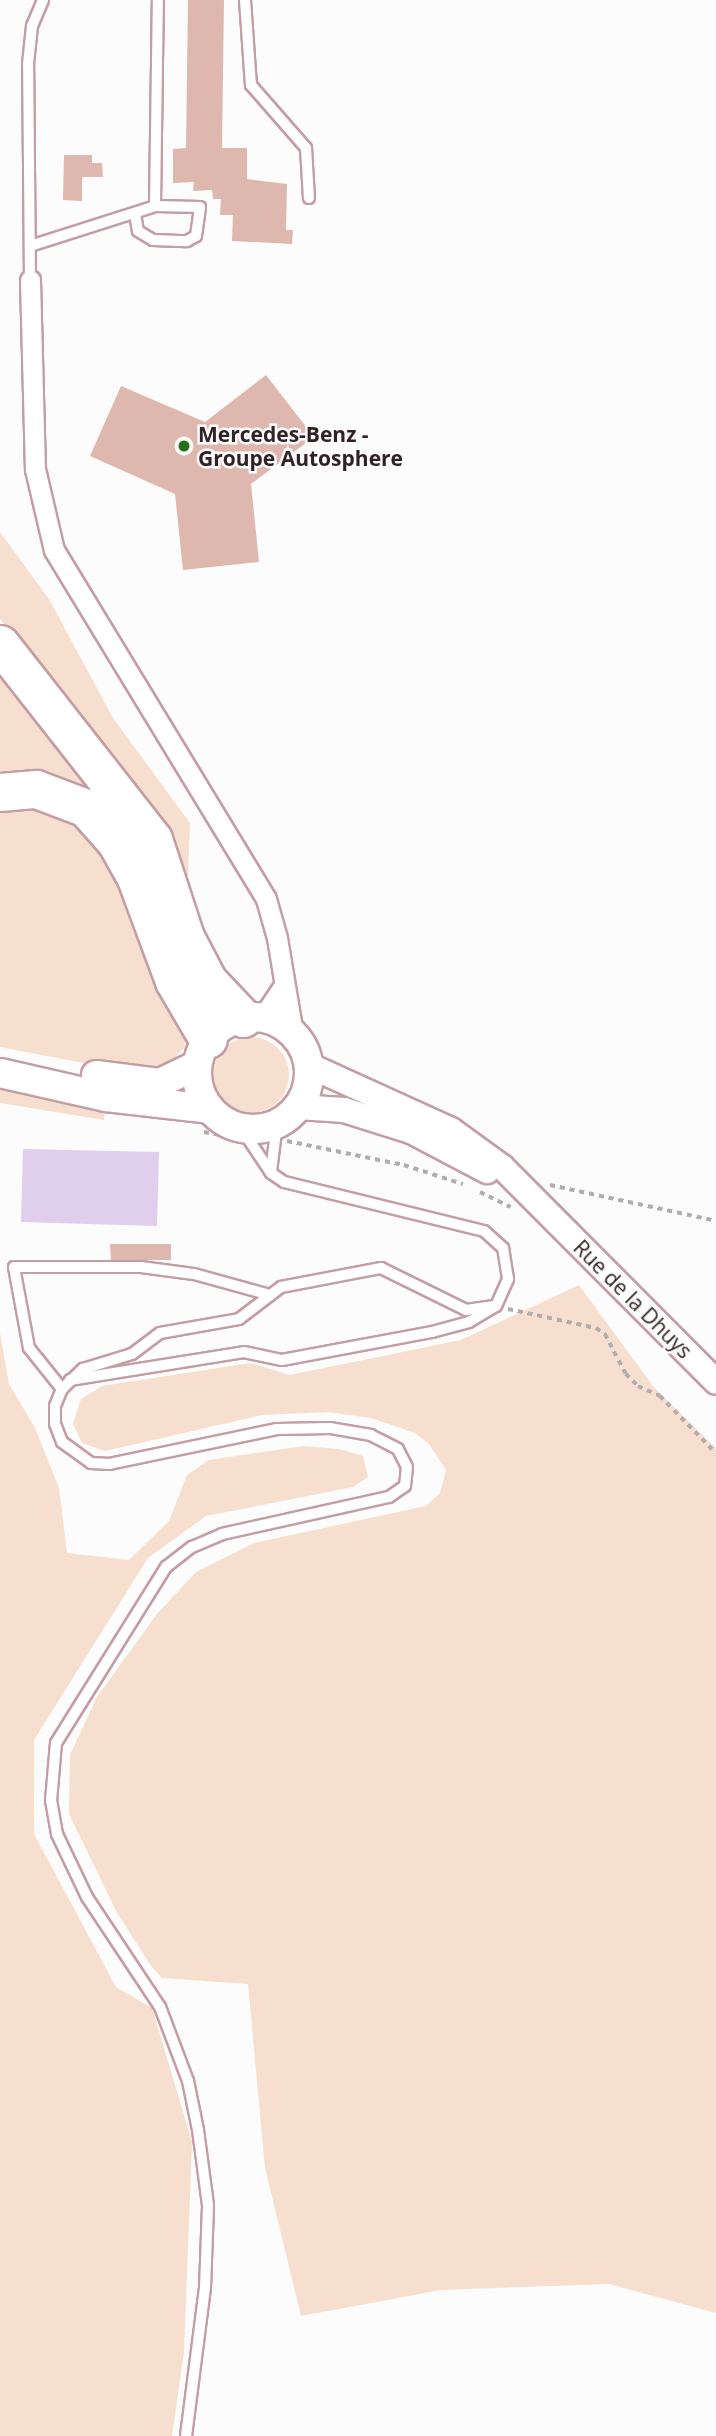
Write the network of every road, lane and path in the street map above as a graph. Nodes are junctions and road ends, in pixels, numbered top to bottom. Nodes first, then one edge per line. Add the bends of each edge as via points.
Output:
1 (43, 0) edge
2 (158, 0) edge
3 (245, 0) edge
4 (309, 198) dead end
5 (155, 206) junction
6 (135, 212) junction
7 (30, 246) junction
8 (30, 280) joint
9 (0, 643) edge
10 (0, 792) edge
11 (282, 988) junction
12 (252, 1018) junction
13 (293, 1034) junction
14 (203, 1052) junction
15 (0, 1056) edge
16 (308, 1065) junction
17 (0, 1073) edge
18 (180, 1106) junction
19 (209, 1109) junction
20 (283, 1123) junction
21 (244, 1133) junction
22 (502, 1167) junction
23 (271, 1173) junction
24 (560, 1189) junction
25 (531, 1200) junction
26 (716, 1220) edge
27 (270, 1295) junction
28 (496, 1306) junction
29 (144, 1346) junction
30 (151, 1365) junction
31 (70, 1380) junction
32 (716, 1382) edge
33 (62, 1389) junction
34 (716, 1453) edge
35 (186, 2436) edge

1 - 7 lane via 32,26 28,64
2 - 5 lane
3 - 4 lane via 251,85 306,148
5 - 6 lane
5 - 6 lane via 200,207 196,236 187,241 153,240 138,231
6 - 7 lane
7 - 8 lane
8 - 11 street via 35,469 54,550 266,899 277,938
9 - 12 highway via 153,839 185,937 208,981
10 - 14 highway via 36,789 86,808 117,842 136,877
11 - 12 street
11 - 13 street
12 - 13 main road
12 - 14 main road
13 - 16 main road
14 - 15 main road via 160,1083 116,1080
14 - 19 main road via 197,1080
16 - 20 main road via 307,1087
16 - 22 street, Rue de la Dhuys via 451,1130
17 - 18 main road via 106,1097
18 - 19 main road
18 - 21 path via 182,1123 205,1132
19 - 21 main road
20 - 21 main road
20 - 23 lane
20 - 25 path via 464,1184 521,1212
20 - 25 street, Rue de la Dhuys via 344,1110 411,1131
21 - 23 lane
22 - 24 path
22 - 25 street, Rue de la Dhuys
23 - 28 lane via 285,1182 484,1231 503,1248 508,1279
24 - 25 path
24 - 26 path
25 - 32 street, Rue de la Dhuys
27 - 28 lane via 281,1287 381,1269 466,1310
27 - 29 lane via 239,1319 160,1333
27 - 33 lane via 194,1274 141,1267 14,1267 29,1348
28 - 30 lane via 469,1322 432,1332 282,1360 244,1352
28 - 34 path via 596,1328 638,1386 660,1396
29 - 30 lane via 142,1357
29 - 31 lane via 83,1369
30 - 31 lane
31 - 33 lane
33 - 35 lane via 55,1424 62,1442 91,1463 110,1464 277,1429 330,1428 371,1435 398,1449 407,1467 405,1486 389,1497 222,1534 192,1547 166,1567 55,1743 51,1801 57,1834 87,1897 160,2007 188,2081 198,2130 208,2205 205,2288

